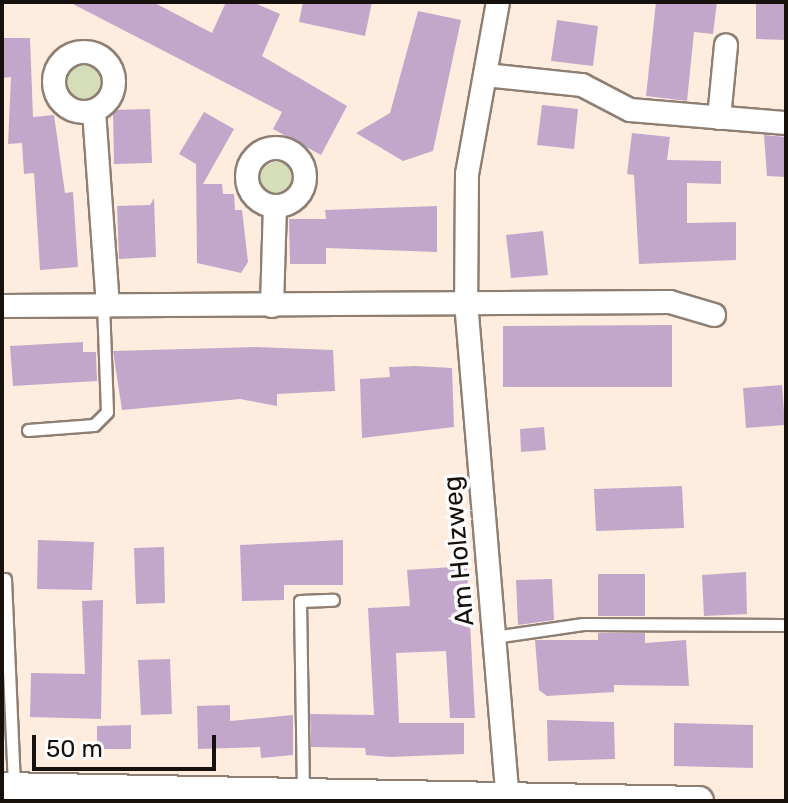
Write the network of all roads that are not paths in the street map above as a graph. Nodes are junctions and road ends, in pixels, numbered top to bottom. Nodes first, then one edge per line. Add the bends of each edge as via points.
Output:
1 (498, 2) edge
2 (726, 45) dead end
3 (485, 75) junction
4 (94, 111) dead end
5 (719, 118) junction
6 (786, 123) edge
7 (275, 207) dead end
8 (466, 302) junction
9 (106, 305) junction
10 (2, 306) edge
11 (272, 306) junction
12 (714, 315) dead end
13 (28, 430) dead end
14 (5, 579) dead end
15 (333, 600) dead end
16 (782, 625) dead end
17 (494, 637) junction
18 (8, 787) edge
19 (303, 792) junction
20 (507, 794) junction
21 (699, 801) edge

1 - 3 street, Am Holzweg
2 - 5 street
3 - 5 street via 582,85 630,110
3 - 8 street, Am Holzweg via 467,174
4 - 9 street
5 - 6 street
7 - 11 street
8 - 11 street
8 - 12 street via 670,302
8 - 17 street, Am Holzweg
9 - 10 street
9 - 11 street
9 - 13 lane via 107,412 94,425
14 - 18 lane
15 - 19 lane via 300,601
16 - 17 lane via 583,624
17 - 20 street, Am Holzweg
18 - 19 street
19 - 20 street
20 - 21 street

